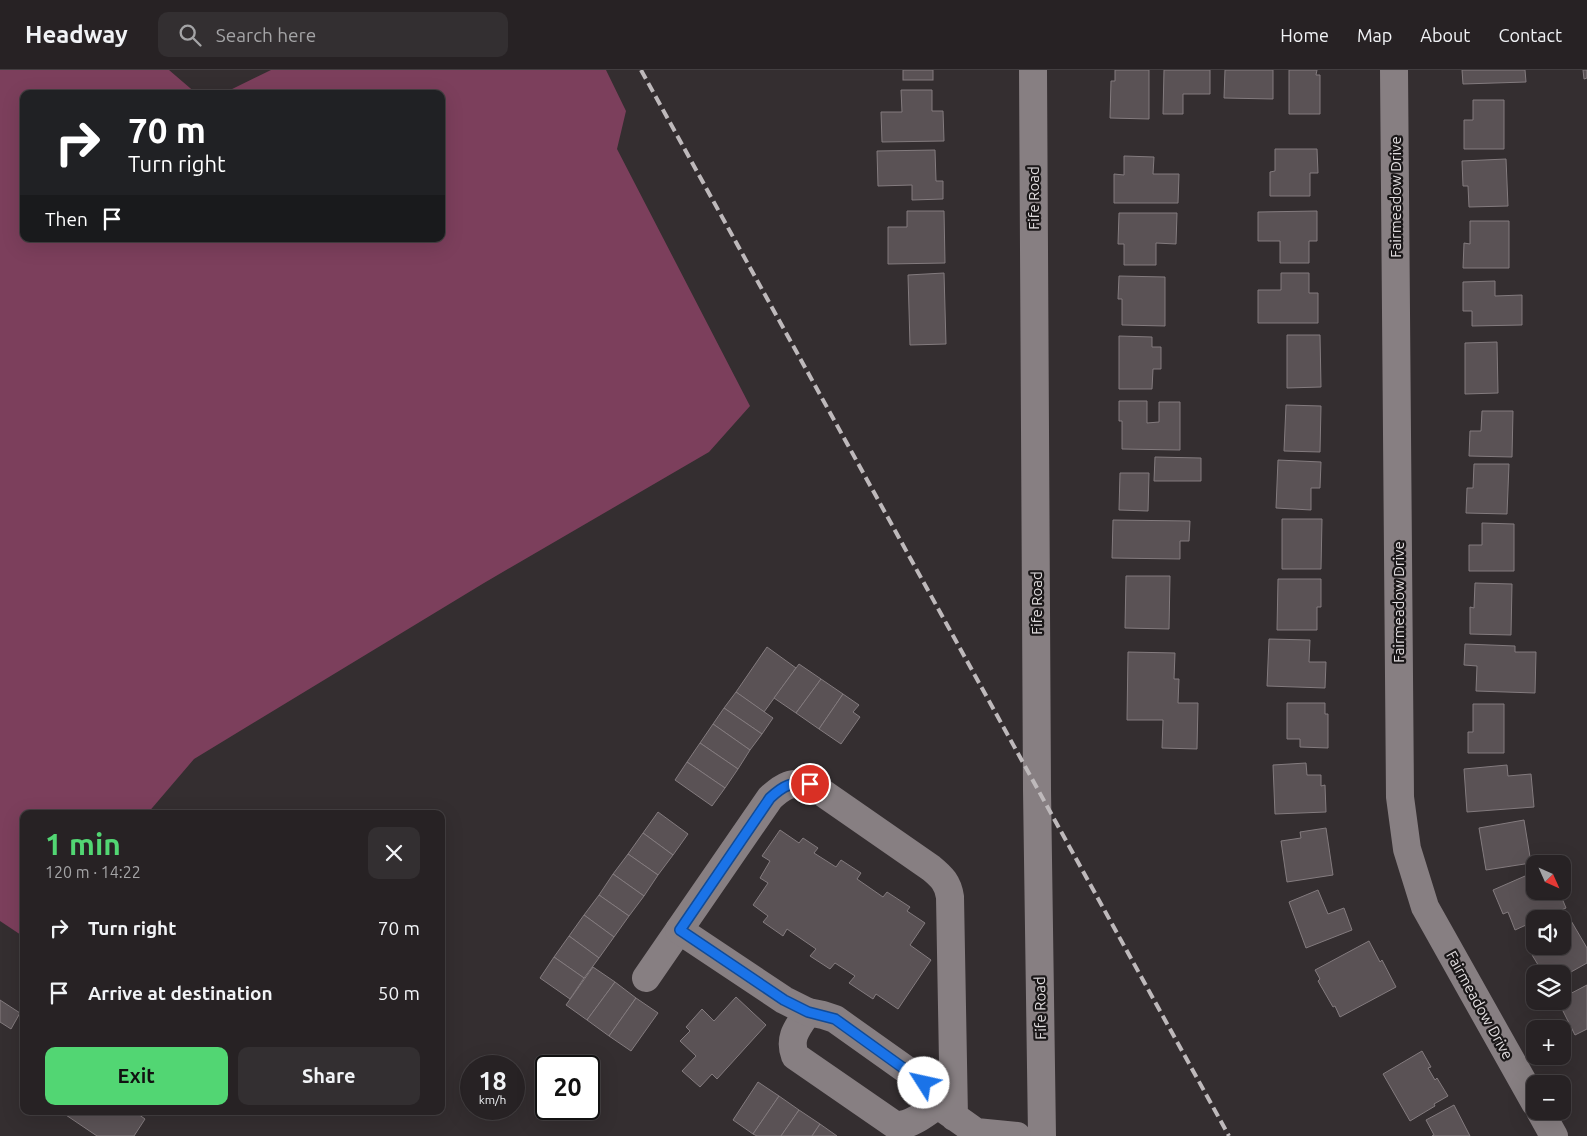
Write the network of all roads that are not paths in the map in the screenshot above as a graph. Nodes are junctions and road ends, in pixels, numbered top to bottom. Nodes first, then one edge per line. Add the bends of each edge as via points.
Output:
1 (1033, 70) edge
2 (1394, 70) edge
3 (680, 930) junction
4 (646, 978) dead end
5 (808, 1012) junction
6 (1526, 1087) edge
7 (946, 1111) junction
8 (1545, 1120) edge
9 (1017, 1136) edge
10 (1042, 1136) edge
11 (1554, 1136) edge

1 - 10 street, Fife Road
2 - 6 street, Fairmeadow Drive via 1400,797 1404,832 1425,907
3 - 4 street
3 - 5 street via 768,990
3 - 7 street via 770,798 782,787 810,784 931,868 948,886
5 - 7 street via 835,1019 924,1083
5 - 7 street via 794,1033 792,1048 795,1056 895,1125 902,1126
7 - 9 street via 976,1132
8 - 11 street

